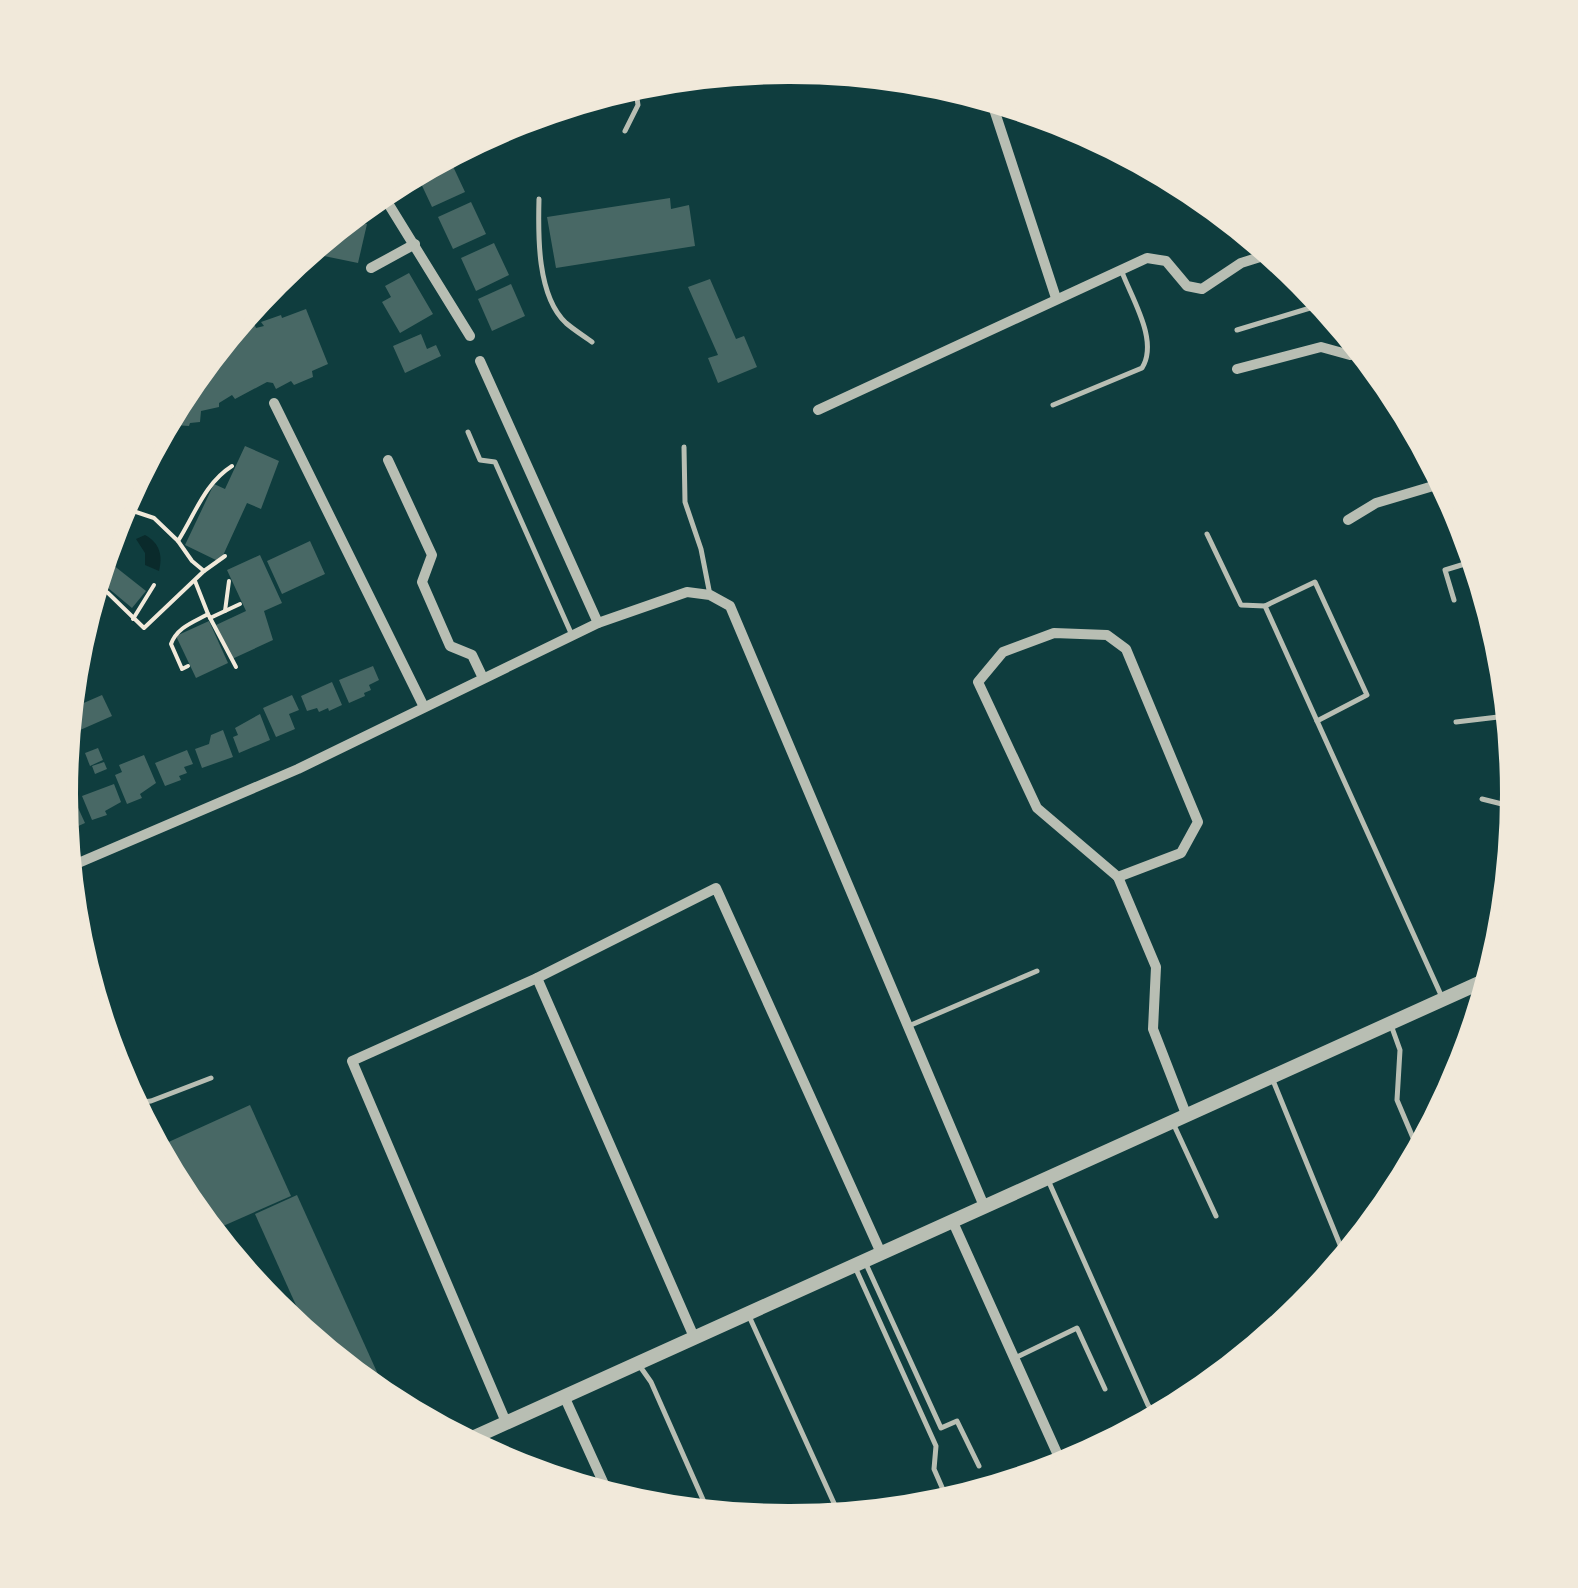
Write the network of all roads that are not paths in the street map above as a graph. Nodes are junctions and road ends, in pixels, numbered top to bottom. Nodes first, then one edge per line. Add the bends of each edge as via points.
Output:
1 (636, 94) edge
2 (994, 108) edge
3 (624, 131) dead end
4 (539, 199) dead end
5 (387, 201) edge
6 (415, 244) junction
7 (1262, 256) edge
8 (371, 268) dead end
9 (1121, 269) junction
10 (1056, 298) junction
11 (1314, 307) edge
12 (1237, 330) dead end
13 (470, 336) dead end
14 (592, 342) dead end
15 (1353, 354) edge
16 (480, 360) dead end
17 (1238, 369) dead end
18 (274, 403) dead end
19 (1053, 406) dead end
20 (818, 410) dead end
21 (468, 432) dead end
22 (684, 447) dead end
23 (388, 460) dead end
24 (1436, 486) edge
25 (1348, 520) dead end
26 (1207, 534) dead end
27 (1467, 563) edge
28 (710, 595) junction
29 (1454, 600) dead end
30 (1265, 606) junction
31 (598, 623) junction
32 (572, 636) junction
33 (483, 678) junction
34 (424, 706) junction
35 (1501, 717) edge
36 (1317, 721) junction
37 (1456, 722) dead end
38 (1482, 799) dead end
39 (1506, 803) edge
40 (76, 864) edge
41 (1118, 877) junction
42 (1037, 971) dead end
43 (537, 978) junction
44 (1479, 987) edge
45 (1443, 998) junction
46 (1390, 1022) junction
47 (908, 1026) junction
48 (1271, 1075) junction
49 (211, 1078) dead end
50 (142, 1102) edge
51 (1179, 1118) junction
52 (1415, 1143) edge
53 (1047, 1178) junction
54 (984, 1206) junction
55 (1216, 1216) dead end
56 (952, 1220) junction
57 (1342, 1249) edge
58 (881, 1252) junction
59 (859, 1262) junction
60 (748, 1313) junction
61 (694, 1337) junction
62 (1014, 1358) junction
63 (638, 1363) junction
64 (1106, 1388) dead end
65 (564, 1396) junction
66 (1153, 1411) edge
67 (506, 1422) junction
68 (472, 1437) edge
69 (1059, 1457) edge
70 (979, 1466) dead end
71 (605, 1486) edge
72 (945, 1493) edge
73 (705, 1505) edge
74 (836, 1509) edge

1 - 3 lane
2 - 10 street
4 - 14 lane via 537,253 552,300 562,320
5 - 6 street
6 - 8 street
6 - 13 street
7 - 9 street via 1202,289 1188,286 1166,261 1147,258
9 - 10 street
9 - 19 lane via 1149,344 1146,362
10 - 20 street
11 - 12 lane
15 - 17 street via 1321,346
16 - 31 street
18 - 34 street
21 - 32 lane via 480,460 495,462
22 - 28 lane via 686,502
23 - 33 street via 432,555 422,582 450,646 472,654
24 - 25 street via 1376,503
26 - 30 lane via 1241,604
27 - 29 lane via 1445,570
28 - 31 street via 687,592
28 - 47 street via 730,606
30 - 36 lane
30 - 36 lane via 1315,582 1367,695
31 - 32 street
32 - 33 street
33 - 34 street
34 - 40 street via 298,769
35 - 37 lane
36 - 45 lane
38 - 39 lane
41 - 41 street via 1036,808 978,682 1003,652 1054,633 1107,635 1126,649 1198,822 1181,853
41 - 51 street via 1156,967 1153,1029
42 - 47 lane
43 - 58 street via 716,888
43 - 61 street
43 - 67 street via 352,1061
44 - 45 street
45 - 46 street
46 - 48 street
46 - 52 lane via 1400,1050 1397,1100
47 - 54 street
48 - 51 street
48 - 57 lane
49 - 50 lane
51 - 53 street
51 - 55 lane
53 - 54 street
53 - 66 lane
54 - 56 street
56 - 58 street
56 - 62 street
58 - 59 street
59 - 60 street
59 - 70 lane via 941,1428 957,1422
59 - 72 lane via 936,1446 934,1469
60 - 61 street
60 - 74 lane
61 - 63 street
62 - 64 lane via 1078,1328
62 - 69 street
63 - 65 street
63 - 73 lane
65 - 67 street
65 - 71 street
67 - 68 street

